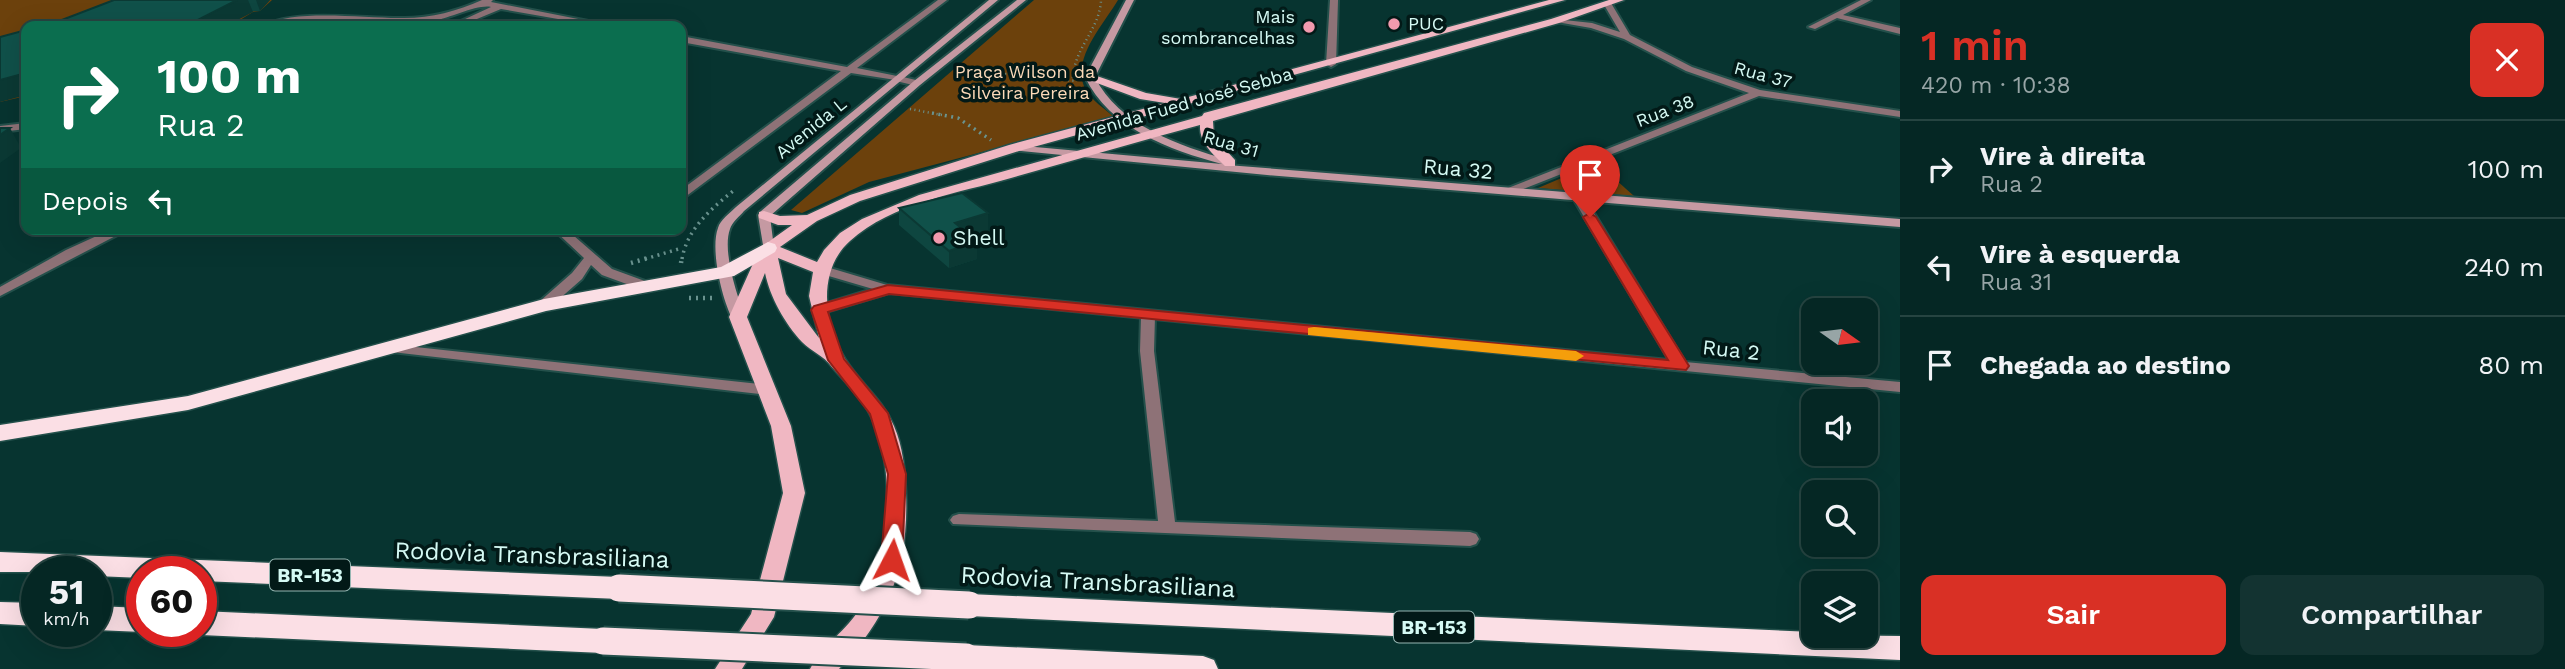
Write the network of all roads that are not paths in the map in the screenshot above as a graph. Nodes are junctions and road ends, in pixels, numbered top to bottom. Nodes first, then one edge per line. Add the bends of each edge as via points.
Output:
1 (943, 0) edge
2 (994, 0) edge
3 (1021, 0) edge
4 (1129, 0) edge
5 (1334, 0) edge
6 (1560, 0) edge
7 (1867, 0) edge
8 (486, 2) edge
9 (1613, 2) edge
10 (500, 6) junction
11 (1835, 15) junction
12 (286, 21) edge
13 (336, 21) edge
14 (379, 21) edge
15 (466, 21) edge
16 (582, 21) edge
17 (1555, 21) junction
18 (1812, 27) dead end
19 (1900, 31) edge
20 (1627, 37) junction
21 (686, 40) edge
22 (1331, 64) junction
23 (849, 70) junction
24 (899, 79) junction
25 (1091, 80) junction
26 (917, 83) junction
27 (1758, 93) junction
28 (1185, 103) junction
29 (1900, 114) edge
30 (1208, 116) junction
31 (1127, 119) junction
32 (21, 127) edge
33 (0, 129) edge
34 (1148, 132) junction
35 (1010, 149) junction
36 (1074, 156) junction
37 (1230, 163) junction
38 (1267, 172) junction
39 (686, 191) edge
40 (1507, 192) junction
41 (1577, 195) junction
42 (764, 215) junction
43 (812, 218) junction
44 (1900, 223) edge
45 (110, 235) edge
46 (565, 235) edge
47 (768, 248) junction
48 (589, 258) junction
49 (820, 269) junction
50 (727, 272) junction
51 (648, 287) junction
52 (888, 289) junction
53 (0, 292) edge
54 (544, 305) junction
55 (819, 310) junction
56 (1148, 316) junction
57 (738, 317) junction
58 (388, 348) junction
59 (836, 360) junction
60 (1680, 366) junction
61 (1900, 387) edge
62 (768, 390) junction
63 (0, 433) edge
64 (959, 520) dead end
65 (1167, 528) junction
66 (1470, 539) dead end
67 (0, 562) edge
68 (0, 614) edge
69 (21, 615) edge
70 (217, 623) edge
71 (1900, 648) edge
72 (728, 669) edge
73 (823, 669) edge
74 (1203, 669) edge

1 - 23 street
2 - 24 main road, Avenida L
3 - 26 main road, Avenida L
4 - 25 main road
5 - 22 street
6 - 22 main road, Avenida Fued José Sebba
7 - 11 street
8 - 10 street
8 - 14 street via 437,19
9 - 17 main road, Avenida Fued José Sebba
9 - 20 street
10 - 15 street
10 - 16 street
11 - 18 street
11 - 19 street
12 - 13 street
17 - 20 street, Rua 37
17 - 30 main road, Avenida Fued José Sebba
20 - 27 street, Rua 37 via 1689,69
21 - 23 street
22 - 28 main road, Avenida Fued José Sebba
23 - 24 street
23 - 39 street
24 - 26 street
24 - 50 main road, Avenida L via 724,226
25 - 28 main road
25 - 31 main road, Rua 31 via 1094,90
26 - 42 main road, Avenida L
27 - 29 street, Rua 37
27 - 40 street, Rua 38
28 - 31 main road, Avenida Fued José Sebba
30 - 34 main road, Avenida Fued José Sebba
30 - 37 main road via 1203,130 1206,139
31 - 34 main road, Rua 31
31 - 35 main road, Avenida Fued José Sebba
32 - 33 street
34 - 36 main road, Avenida Fued José Sebba
34 - 37 main road, Rua 31
35 - 36 main road, Rua 32
35 - 43 main road, Avenida Fued José Sebba via 855,198
36 - 38 main road, Rua 32
36 - 49 main road, Avenida Fued José Sebba via 876,215 839,239
37 - 38 main road, Rua 31
38 - 40 main road, Rua 32
40 - 41 main road, Rua 32
41 - 44 main road, Rua 32
41 - 60 street
42 - 43 main road via 778,221
42 - 47 main road
43 - 47 main road, Avenida Fued José Sebba
45 - 53 street
46 - 48 street
47 - 49 main road
47 - 50 highway
47 - 57 main road
47 - 59 main road via 778,293 808,338
48 - 51 street via 607,272
48 - 54 street via 577,276
49 - 52 street, Rua 2
49 - 55 main road
50 - 51 highway
50 - 57 main road, Avenida L
51 - 54 highway
52 - 55 street, Rua 2
52 - 56 street, Rua 2
54 - 58 highway
55 - 59 main road
56 - 60 street, Rua 2
56 - 65 street via 1147,351
57 - 62 main road
58 - 62 street
58 - 63 highway via 188,403
59 - 73 main road via 879,413 897,474 892,560 865,622
60 - 61 street, Rua 2
62 - 72 main road via 794,476 794,493 762,618
64 - 65 street
65 - 66 street
67 - 71 highway, Rodovia Transbrasiliana / BR-153, bridge
68 - 69 highway
70 - 74 highway, bridge

